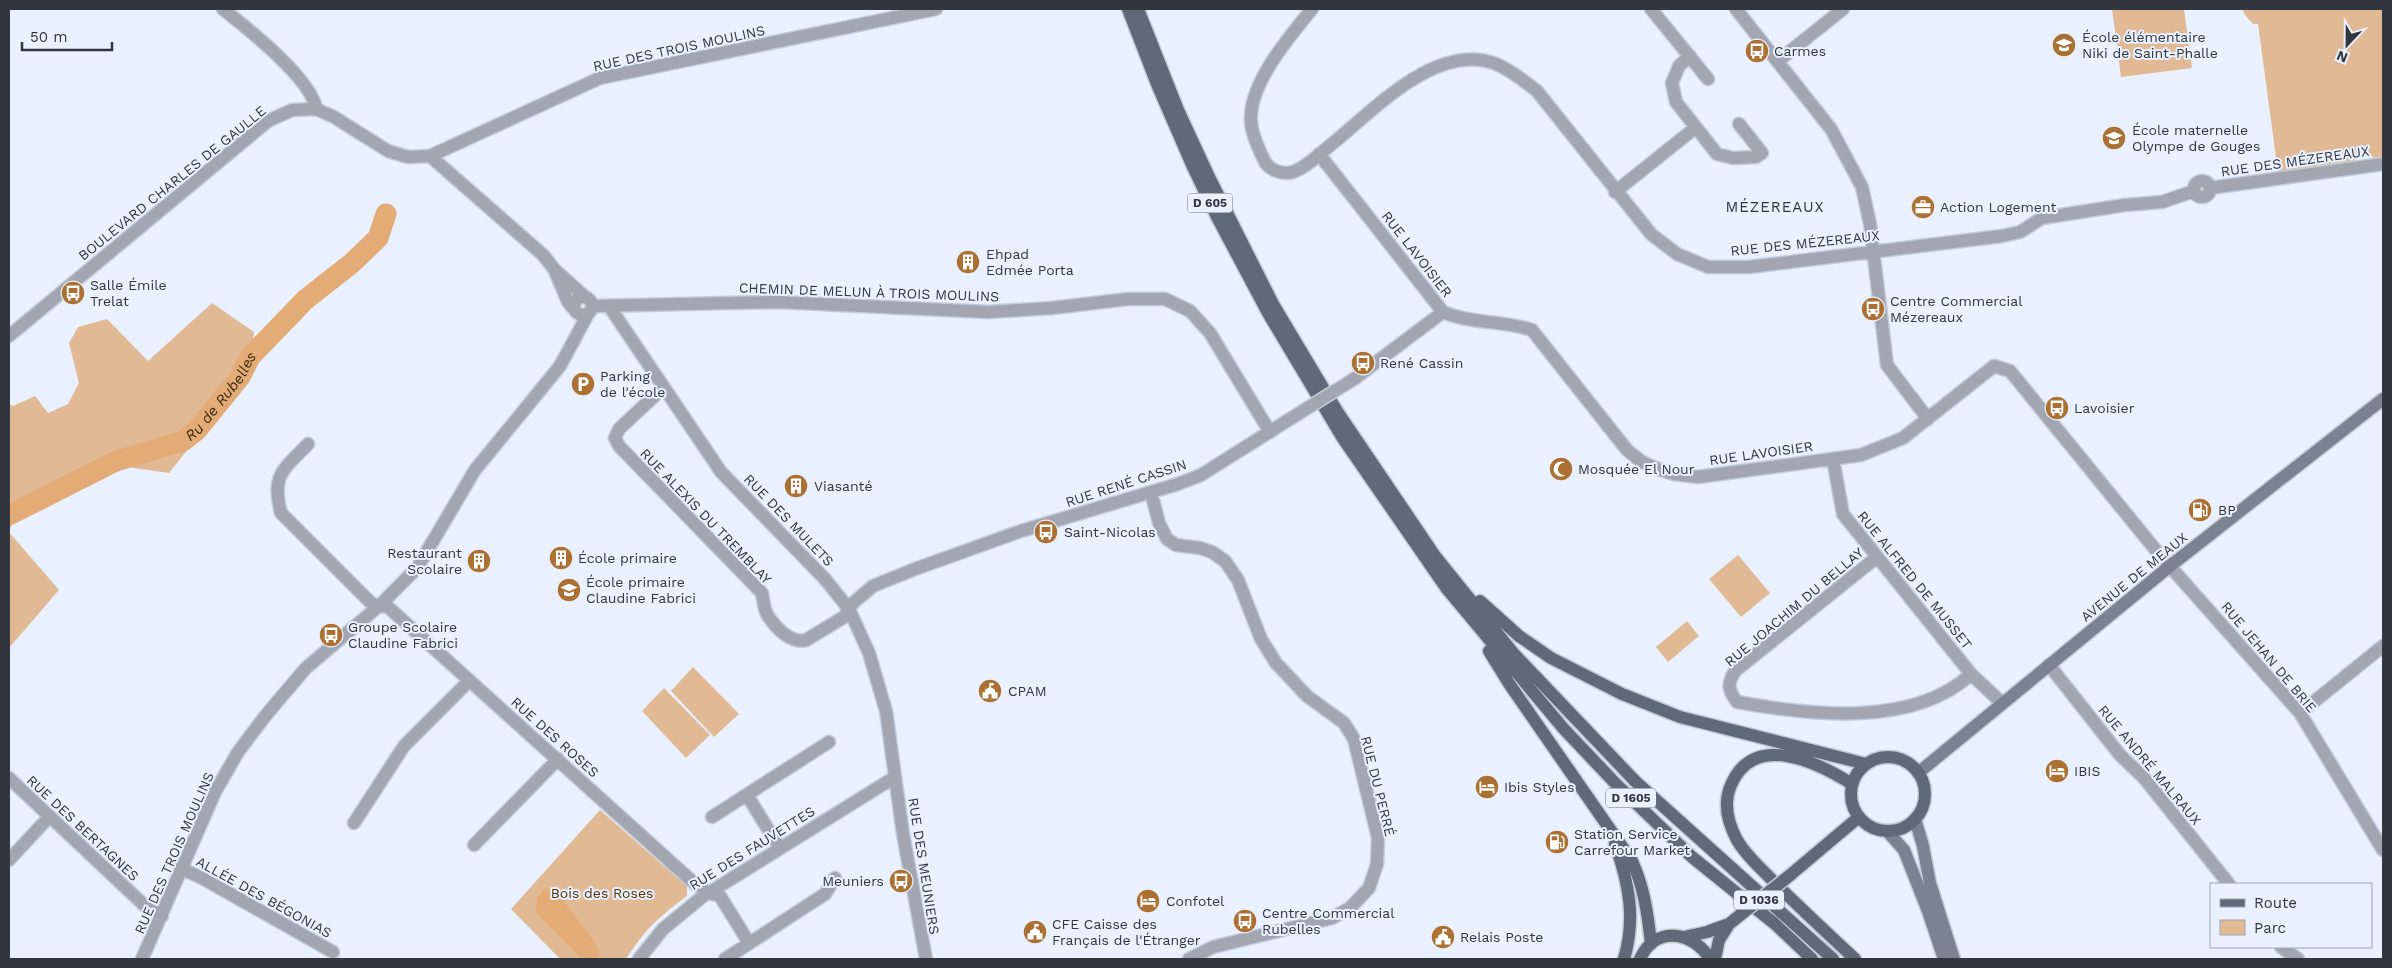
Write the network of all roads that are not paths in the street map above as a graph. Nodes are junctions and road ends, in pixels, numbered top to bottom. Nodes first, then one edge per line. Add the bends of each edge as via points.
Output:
1 (223, 9) edge
2 (936, 9) edge
3 (1128, 9) edge
4 (1138, 9) edge
5 (1312, 9) edge
6 (1651, 9) edge
7 (1736, 9) edge
8 (1843, 9) edge
9 (1690, 56) junction
10 (1778, 61) junction
11 (1708, 79) dead end
12 (316, 109) junction
13 (1739, 124) dead end
14 (1695, 128) junction
15 (1319, 154) junction
16 (430, 156) junction
17 (2383, 164) edge
18 (1616, 192) junction
19 (1872, 251) junction
20 (554, 269) junction
21 (588, 305) junction
22 (609, 306) junction
23 (574, 309) junction
24 (1443, 312) junction
25 (9, 336) edge
26 (572, 344) junction
27 (664, 387) junction
28 (2383, 399) edge
29 (1928, 419) junction
30 (1270, 432) junction
31 (308, 444) dead end
32 (1834, 459) junction
33 (1151, 492) junction
34 (1435, 556) junction
35 (1877, 558) junction
36 (2170, 566) junction
37 (380, 605) junction
38 (849, 609) junction
39 (1468, 617) junction
40 (2383, 646) edge
41 (2049, 665) junction
42 (1972, 674) junction
43 (469, 681) junction
44 (2001, 705) junction
45 (2300, 713) junction
46 (829, 742) dead end
47 (558, 759) junction
48 (1866, 764) junction
49 (1918, 773) junction
50 (894, 777) junction
51 (9, 778) edge
52 (1852, 784) junction
53 (747, 794) junction
54 (49, 817) junction
55 (712, 817) dead end
56 (1859, 817) junction
57 (1915, 820) junction
58 (354, 823) dead end
59 (1610, 830) junction
60 (1887, 831) junction
61 (474, 845) dead end
62 (779, 847) junction
63 (2383, 850) edge
64 (9, 860) edge
65 (180, 868) junction
66 (835, 878) dead end
67 (2228, 883) edge
68 (708, 893) junction
69 (162, 916) junction
70 (1729, 924) junction
71 (1684, 937) junction
72 (749, 943) junction
73 (1650, 944) junction
74 (2282, 948) edge
75 (333, 952) dead end
76 (142, 959) edge
77 (639, 959) edge
78 (724, 959) edge
79 (926, 959) edge
80 (1190, 959) edge
81 (1624, 959) edge
82 (1640, 959) edge
83 (1710, 959) edge
84 (1715, 959) edge
85 (1812, 959) edge
86 (1833, 959) edge
87 (1855, 959) edge
88 (1944, 959) edge
89 (1954, 959) edge
90 (2298, 959) edge

1 - 12 street via 260,38 307,88
2 - 16 street, RUE DES TROIS MOULINS via 600,78
3 - 39 main road, D 605 via 1186,151 1268,313 1342,437
4 - 34 main road, D 605 via 1202,162 1273,304 1337,411
5 - 15 street, RUE DES MÉZEREAUX via 1277,54 1259,85 1251,117 1265,164 1279,172 1293,172
6 - 9 street
7 - 10 street
8 - 10 street
9 - 11 street
9 - 14 street via 1679,66 1672,83 1676,102
10 - 19 street via 1831,129 1862,187
12 - 16 street, BOULEVARD CHARLES DE GAULLE via 388,152 408,158
12 - 25 street, BOULEVARD CHARLES DE GAULLE via 292,110 268,121
13 - 14 street via 1762,153 1756,157 1733,158 1717,154
14 - 18 street
15 - 18 street, RUE DES MÉZEREAUX via 1417,76 1436,66 1463,60 1495,63 1537,90
15 - 24 street, RUE LAVOISIER
16 - 20 street via 544,255
17 - 19 street, RUE DES MÉZEREAUX via 2210,188 2204,197 2194,192 2162,202 2042,218 2020,232 2002,236
18 - 19 street, RUE DES MÉZEREAUX via 1651,234 1677,254 1708,266 1749,267
19 - 29 street via 1887,365
20 - 21 street
20 - 23 street
21 - 22 street, CHEMIN DE MELUN À TROIS MOULINS
21 - 23 street via 576,299
21 - 26 street, RUE DES TROIS MOULINS
22 - 27 street, RUE DES MULETS
22 - 30 street, CHEMIN DE MELUN À TROIS MOULINS via 778,302 988,312 1128,298 1165,299 1190,311 1210,333
23 - 26 street, RUE DES TROIS MOULINS
24 - 30 street, RUE RENÉ CASSIN, bridge via 1354,379
24 - 32 street, RUE LAVOISIER via 1459,319 1532,330 1627,450 1658,469 1698,477
26 - 37 street, RUE DES TROIS MOULINS via 560,366 475,470 417,568
27 - 38 street, RUE DES MULETS via 722,472 825,579
27 - 38 street, RUE ALEXIS DU TREMBLAY via 619,429 615,438 619,446 762,592 767,615 792,640 806,640 844,617
28 - 36 main road, AVENUE DE MEAUX
29 - 32 street, RUE LAVOISIER via 1903,438 1881,448
29 - 36 street, RUE LAVOISIER via 1994,366 2010,371
30 - 33 street, RUE RENÉ CASSIN via 1200,475
31 - 37 street, RUE DES ROSES via 280,473 276,494 281,514 372,604
32 - 35 street, RUE ALFRED DE MUSSET via 1843,514
33 - 38 street, RUE RENÉ CASSIN via 1013,534 915,569 873,586
33 - 80 street, RUE DU PERRÉ via 1159,523 1167,538 1176,545 1200,548 1225,560 1238,580 1261,639 1276,663 1307,696 1344,723 1354,739 1378,838 1377,864 1369,888 1350,908 1332,918 1214,947
34 - 48 main road via 1520,636 1551,658 1622,694 1680,717
34 - 86 main road, D 1605 via 1514,654 1635,781
35 - 42 street, RUE ALFRED DE MUSSET
35 - 42 street, RUE JOACHIM DU BELLAY via 1735,671 1729,682 1729,691 1737,702 1828,713 1872,711 1910,706 1945,694
36 - 41 main road, AVENUE DE MEAUX
36 - 45 street, RUE JEHAN DE BRIE
37 - 43 street, RUE DES ROSES via 388,607
37 - 65 street, RUE DES TROIS MOULINS via 306,668 266,715 238,752 215,792
38 - 50 street, RUE DES MULETS via 876,671 886,711
39 - 59 main road via 1510,685
39 - 85 main road, D 1605 via 1563,728 1616,784 1692,857 1775,924
40 - 45 street
41 - 44 main road, AVENUE DE MEAUX
41 - 67 street, RUE ANDRÉ MALRAUX
42 - 44 street, RUE ALFRED DE MUSSET
43 - 47 street, RUE DES ROSES
43 - 58 street via 404,746
44 - 49 main road, AVENUE DE MEAUX
45 - 63 street, RUE JEHAN DE BRIE
46 - 53 street
47 - 61 street
47 - 68 street, RUE DES ROSES
48 - 49 main road via 1888,757 1910,764
48 - 52 main road
49 - 57 main road via 1924,784 1925,796
50 - 62 street, RUE DES FAUVETTES
50 - 79 street, RUE DES MEUNIERS
51 - 54 street, RUE DES BERTAGNES
52 - 56 main road via 1853,807
52 - 87 main road via 1806,760 1768,755 1741,768 1728,792 1726,804 1732,828 1748,856
53 - 55 street
53 - 62 street
54 - 64 street
54 - 69 street, RUE DES BERTAGNES via 144,905
56 - 60 main road via 1867,825
56 - 70 main road, D 1036, bridge
57 - 60 main road via 1902,828
57 - 89 main road via 1930,883
59 - 73 main road via 1622,844 1639,876 1649,920
59 - 81 main road via 1623,865 1630,902 1631,919
60 - 88 main road via 1904,850
62 - 68 street, RUE DES FAUVETTES
65 - 69 street, RUE DES TROIS MOULINS
65 - 75 street, ALLÉE DES BÉGONIAS
66 - 72 street via 826,894
68 - 72 street, RUE DES ROSES via 720,896
68 - 77 street, RUE DES FAUVETTES via 677,915
69 - 76 street, RUE DES TROIS MOULINS
70 - 71 main road, D 1036
70 - 84 main road, D 1036 via 1719,940
71 - 73 main road via 1661,938
71 - 83 main road via 1695,941
72 - 78 street
73 - 82 main road
74 - 90 street

